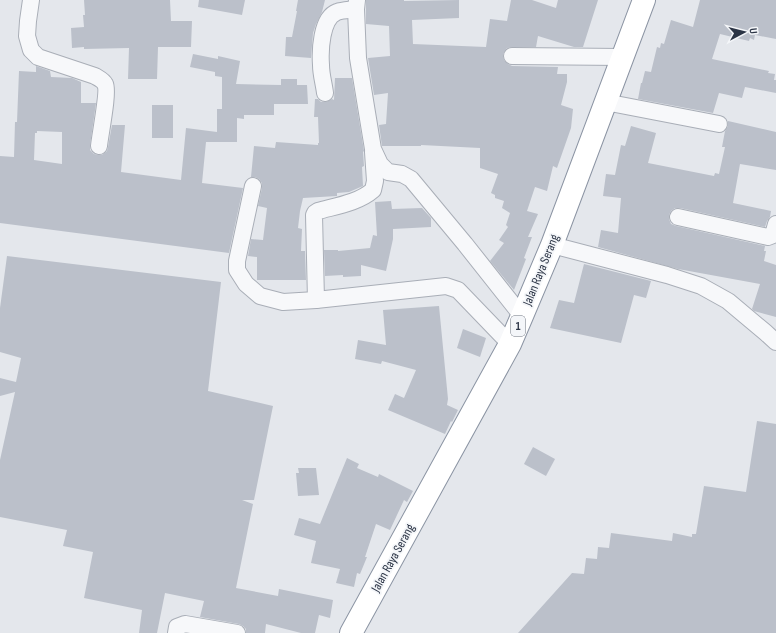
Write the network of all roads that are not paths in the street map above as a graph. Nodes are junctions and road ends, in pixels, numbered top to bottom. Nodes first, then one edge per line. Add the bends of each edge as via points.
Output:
1 (31, 0) edge
2 (644, 0) edge
3 (356, 5) edge
4 (512, 56) dead end
5 (622, 57) junction
6 (325, 93) dead end
7 (605, 102) junction
8 (719, 124) dead end
9 (99, 146) dead end
10 (373, 149) junction
11 (253, 186) dead end
12 (678, 217) dead end
13 (776, 224) edge
14 (552, 245) junction
15 (316, 300) junction
16 (522, 316) junction
17 (776, 342) edge
18 (510, 344) junction
19 (176, 633) edge
20 (237, 633) edge
21 (351, 633) edge

1 - 9 street via 27,36 31,50 38,57 95,76 105,83 106,94
2 - 5 highway, Jalan Raya Serang / 1
3 - 6 street via 337,12 329,18 325,26 321,65
3 - 10 street via 358,58
4 - 5 street
5 - 7 highway, Jalan Raya Serang / 1
7 - 8 street
7 - 14 highway, Jalan Raya Serang / 1
10 - 15 street via 373,190 366,196 318,211 314,215
10 - 16 street via 380,164 388,172 402,174 411,179
11 - 15 street via 237,270 246,284 260,296 283,302
12 - 13 street via 768,237 773,235
14 - 16 highway, Jalan Raya Serang / 1
14 - 17 street via 701,286 728,301
15 - 18 street via 446,286 458,290
16 - 18 highway, Jalan Raya Serang / 1
18 - 21 highway, Jalan Raya Serang / 1
19 - 20 street via 177,627 185,624

